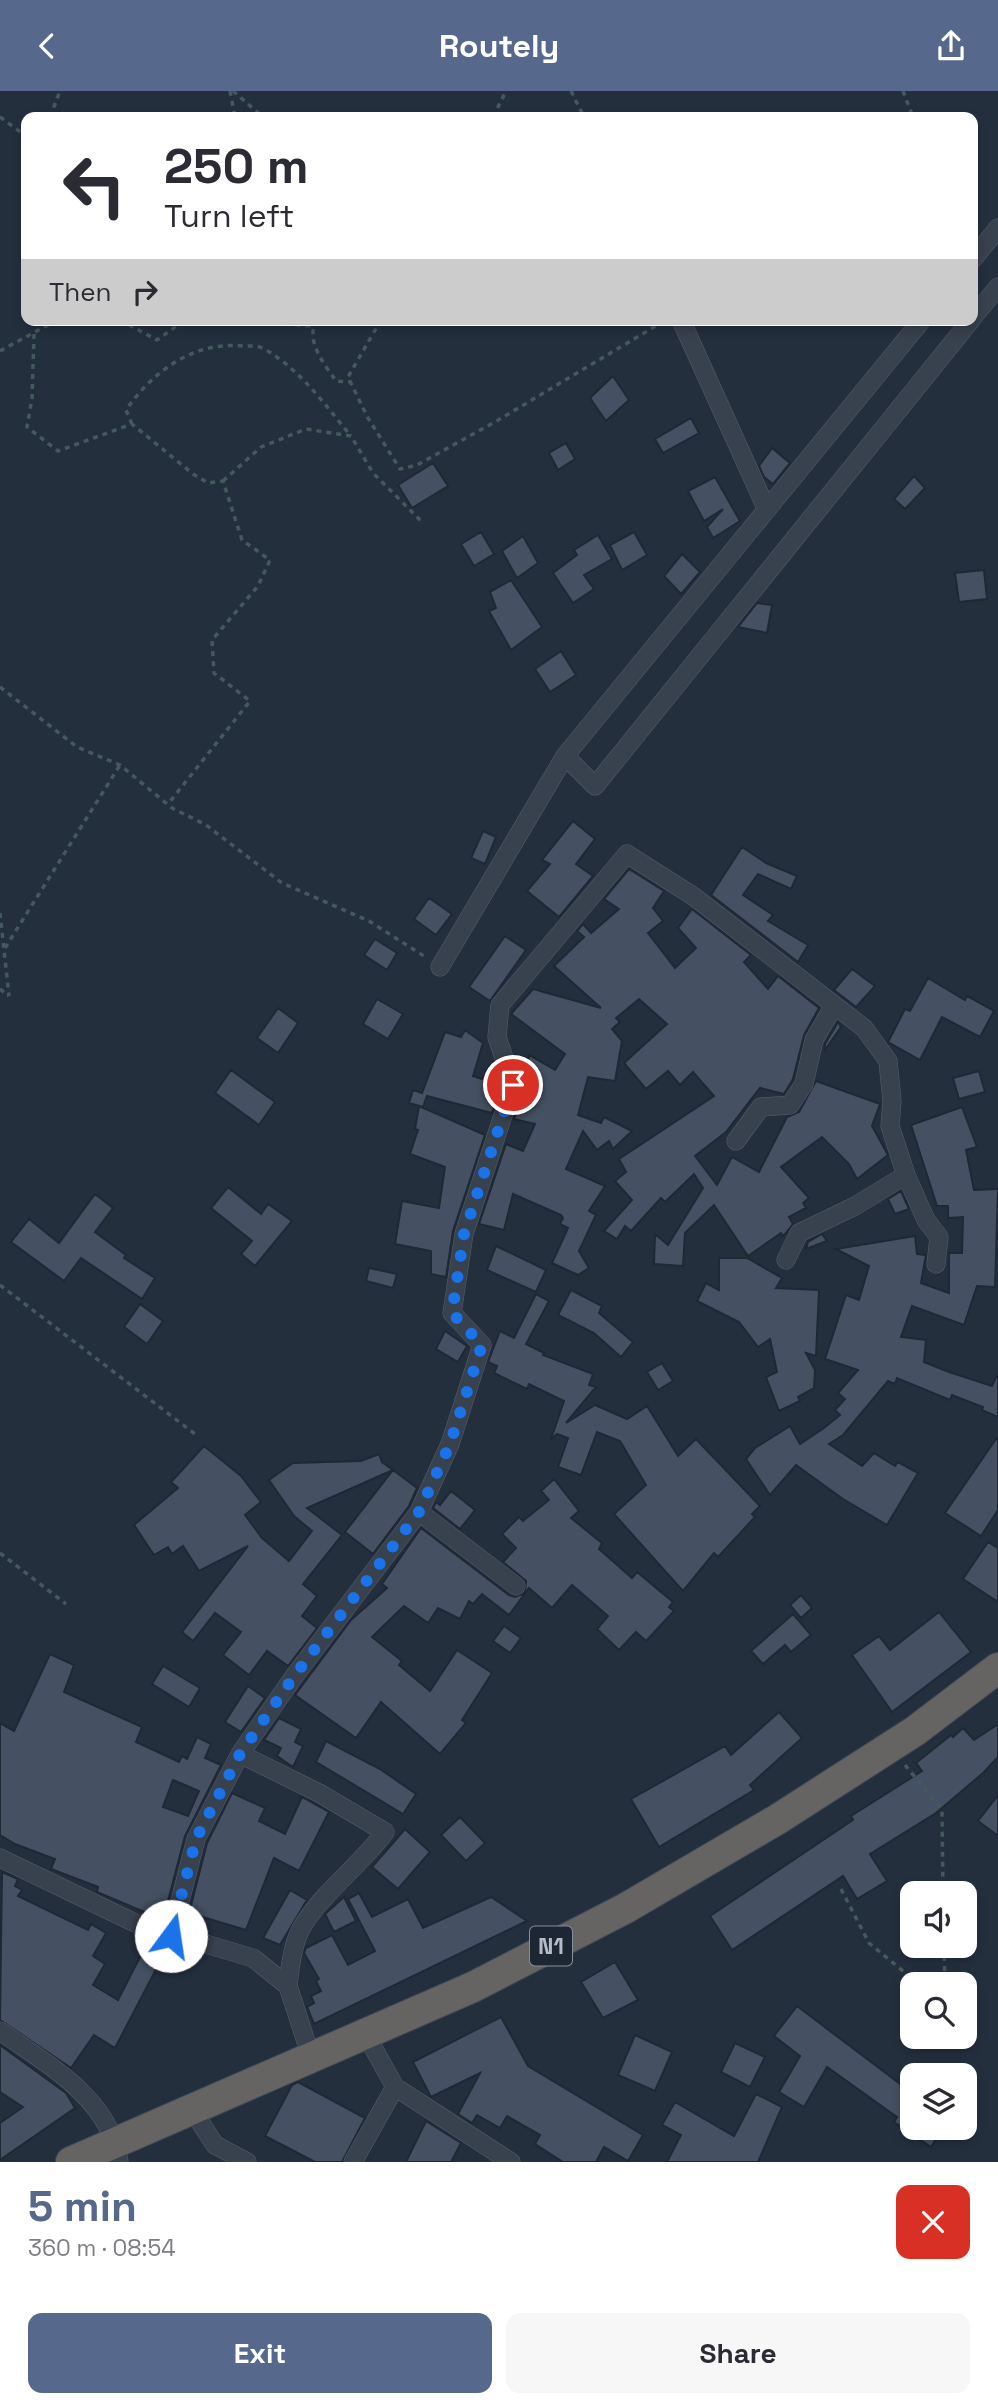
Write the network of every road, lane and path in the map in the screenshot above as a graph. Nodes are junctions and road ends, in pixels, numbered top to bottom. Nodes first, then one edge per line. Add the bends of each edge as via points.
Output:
1 (60, 91) edge
2 (231, 91) edge
3 (506, 91) edge
4 (570, 91) edge
5 (903, 91) edge
6 (52, 112) edge
7 (235, 112) edge
8 (257, 112) edge
9 (496, 112) edge
10 (581, 112) edge
11 (911, 112) edge
12 (0, 117) edge
13 (21, 133) edge
14 (998, 228) edge
15 (978, 253) edge
16 (998, 287) edge
17 (978, 312) edge
18 (47, 326) edge
19 (131, 326) edge
20 (177, 326) edge
21 (314, 326) edge
22 (378, 326) edge
23 (654, 326) edge
24 (684, 326) edge
25 (917, 326) edge
26 (966, 326) edge
27 (34, 334) junction
28 (0, 351) edge
29 (351, 382) junction
30 (132, 425) junction
31 (351, 436) junction
32 (223, 481) junction
33 (767, 510) junction
34 (421, 521) dead end
35 (0, 687) edge
36 (565, 756) junction
37 (120, 765) junction
38 (168, 804) junction
39 (0, 913) edge
40 (5, 948) junction
41 (440, 967) joint
42 (0, 989) edge
43 (833, 1007) junction
44 (736, 1141) dead end
45 (906, 1175) junction
46 (786, 1260) dead end
47 (936, 1264) dead end
48 (0, 1285) edge
49 (195, 1434) dead end
50 (419, 1512) junction
51 (0, 1553) edge
52 (516, 1585) dead end
53 (66, 1604) dead end
54 (998, 1668) edge
55 (891, 1747) junction
56 (240, 1754) junction
57 (0, 1858) edge
58 (943, 1881) edge
59 (841, 1889) dead end
60 (171, 1936) junction
61 (904, 1972) edge
62 (288, 1986) junction
63 (0, 2031) edge
64 (366, 2033) junction
65 (311, 2057) junction
66 (395, 2087) junction
67 (191, 2108) junction
68 (118, 2152) edge
69 (71, 2162) edge
70 (247, 2162) edge
71 (353, 2162) edge
72 (512, 2162) edge

1 - 6 path
2 - 7 path
2 - 8 path
3 - 9 path
4 - 10 path
5 - 11 path
12 - 13 path
14 - 15 street
16 - 17 street
18 - 27 path
19 - 20 path via 158,340
21 - 29 path via 317,353 336,381
22 - 29 path via 348,377
23 - 29 path via 417,465 400,469
24 - 33 street
25 - 33 street
26 - 36 street via 595,786
27 - 28 path
27 - 30 path via 27,427 58,451
30 - 31 path via 126,409 144,384 180,358 223,344 262,347 304,379
30 - 32 path via 193,474 208,483
31 - 32 path via 306,429 261,447
31 - 34 path via 373,473
32 - 38 path via 242,540 270,560 258,586 212,640 214,673 250,701
33 - 36 street
35 - 37 path via 77,747
36 - 41 street
37 - 38 path
37 - 40 path
38 - 41 path via 206,825 282,883 369,921
39 - 40 path
40 - 42 path via 9,996
43 - 44 street via 814,1040 804,1084 790,1105 761,1107
43 - 45 street via 864,1028 888,1061 890,1126
43 - 50 street via 693,896 627,854 560,930 500,1005 496,1037 513,1085 464,1234 452,1313 482,1345 450,1444
45 - 46 street via 799,1233
45 - 47 street via 939,1237
48 - 49 path
50 - 52 street
50 - 56 street
51 - 53 path
54 - 55 highway, N1
55 - 58 path via 942,1810
55 - 64 highway, N1 via 626,1908 472,1987
56 - 60 street via 196,1839
56 - 62 street via 385,1832 366,1859 303,1924
57 - 60 street
59 - 61 path via 869,1943
60 - 62 street via 253,1958
62 - 65 street
63 - 68 street via 83,2091
64 - 65 highway, N1
64 - 66 street
65 - 67 highway, N1
66 - 71 street
66 - 72 street
67 - 68 highway, N1
67 - 70 street via 215,2145
68 - 69 highway, N1

